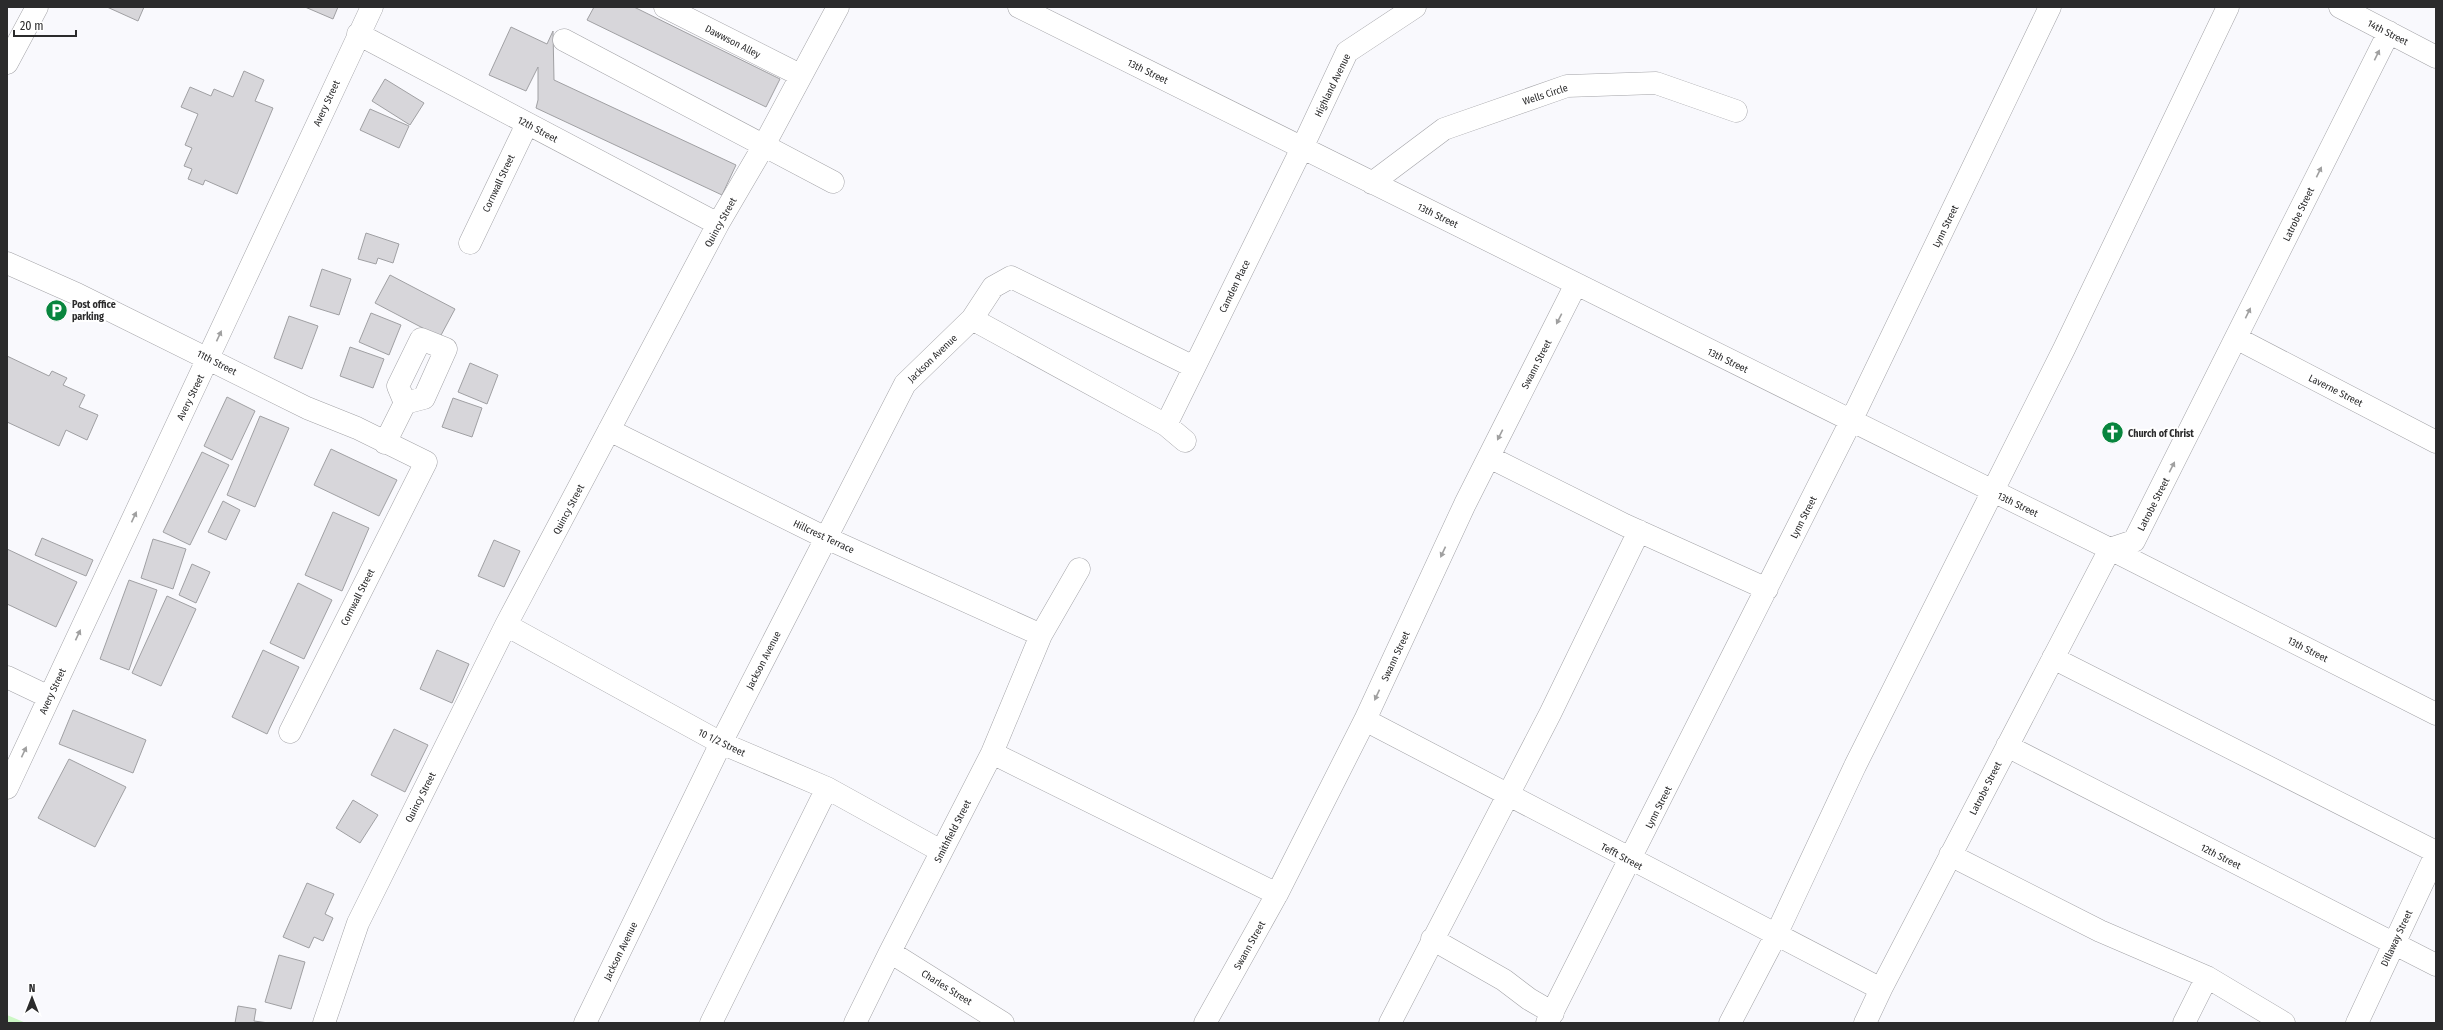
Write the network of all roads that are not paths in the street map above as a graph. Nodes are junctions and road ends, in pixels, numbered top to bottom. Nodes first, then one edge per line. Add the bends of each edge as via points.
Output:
1 (36, 7) edge
2 (372, 7) edge
3 (665, 7) edge
4 (838, 7) edge
5 (1415, 7) edge
6 (2050, 7) edge
7 (2228, 7) edge
8 (2340, 7) edge
9 (1025, 8) edge
10 (14, 32) edge
11 (2389, 32) junction
12 (358, 34) junction
13 (564, 40) dead end
14 (2436, 57) edge
15 (7, 63) edge
16 (800, 75) junction
17 (1736, 111) dead end
18 (527, 124) junction
19 (763, 146) junction
20 (1302, 148) junction
21 (833, 182) dead end
22 (1372, 183) junction
23 (718, 224) junction
24 (470, 243) dead end
25 (7, 263) edge
26 (1576, 284) junction
27 (972, 319) junction
28 (2236, 338) junction
29 (209, 358) junction
30 (1194, 367) junction
31 (405, 403) dead end
32 (1851, 421) junction
33 (1166, 425) junction
34 (609, 430) junction
35 (1185, 441) dead end
36 (2436, 442) edge
37 (385, 443) junction
38 (1489, 457) junction
39 (426, 462) joint
40 (1993, 492) junction
41 (1639, 531) junction
42 (824, 537) junction
43 (2110, 549) junction
44 (1079, 569) dead end
45 (1767, 589) junction
46 (506, 625) junction
47 (1041, 635) junction
48 (2053, 658) junction
49 (7, 677) edge
50 (49, 697) junction
51 (2436, 714) edge
52 (1365, 720) junction
53 (290, 732) dead end
54 (721, 743) junction
55 (2007, 746) junction
56 (992, 753) junction
57 (7, 788) edge
58 (828, 788) junction
59 (1507, 795) junction
60 (941, 851) junction
61 (2436, 853) edge
62 (1950, 855) junction
63 (1631, 860) junction
64 (1277, 894) junction
65 (1776, 935) junction
66 (1432, 939) junction
67 (2393, 943) junction
68 (890, 952) junction
69 (2436, 965) edge
70 (2207, 977) junction
71 (1881, 989) junction
72 (1550, 1018) edge
73 (324, 1023) edge
74 (585, 1023) edge
75 (711, 1023) edge
76 (855, 1023) edge
77 (1003, 1023) edge
78 (1205, 1023) edge
79 (1390, 1023) edge
80 (1730, 1023) edge
81 (1865, 1023) edge
82 (2184, 1023) edge
83 (2284, 1023) edge
84 (2357, 1023) edge

1 - 10 street
2 - 12 street, Avery Street
3 - 16 street, Dawwson Alley
4 - 16 street, Quincy Street
5 - 20 street, Highland Avenue via 1347,52
6 - 32 street, Lynn Street
7 - 40 street
8 - 11 street, 14th Street
9 - 20 street, 13th Street
10 - 15 street
11 - 14 street, 14th Street
28 -> 11 street, Latrobe Street
12 - 18 street, 12th Street
29 -> 12 street, Avery Street
13 - 19 street
16 - 19 street, Quincy Street
17 - 22 street, Wells Circle via 1656,83 1568,86 1444,129
18 - 23 street, 12th Street
18 - 24 street, Cornwall Street
19 - 21 street
19 - 23 street, Quincy Street
20 - 22 street, 13th Street
20 - 30 street, Camden Place
22 - 26 street, 13th Street
23 - 34 street, Quincy Street
25 - 29 street, 11th Street
26 - 32 street, 13th Street
26 -> 38 street, Swann Street
27 - 30 street, Jackson Avenue via 993,287 1011,277
27 - 33 street
27 - 42 street, Jackson Avenue via 905,384
28 - 36 street, Laverne Street
43 -> 28 street, Latrobe Street via 2134,541
29 - 37 street, 11th Street
50 -> 29 street, Avery Street
30 - 33 street, Camden Place
31 - 37 street
32 - 40 street, 13th Street
32 - 45 street, Lynn Street
33 - 35 street
34 - 42 street, Hillcrest Terrace
34 - 46 street, Quincy Street
37 - 39 street, 11th Street
38 - 41 street
38 -> 52 street, Swann Street
39 - 53 street, Cornwall Street
40 - 43 street, 13th Street
40 - 65 street via 1855,766
41 - 45 street
41 - 59 street via 1550,714
42 - 47 street, Hillcrest Terrace
42 - 54 street, Jackson Avenue
43 - 48 street, Latrobe Street
43 - 51 street, 13th Street
44 - 47 street, Smithfield Street
45 - 63 street, Lynn Street
46 - 54 street, 10 1/2 Street
46 - 73 street, Quincy Street via 358,923
47 - 56 street, Smithfield Street
48 - 55 street, Latrobe Street
48 - 61 street
49 - 50 street
57 -> 50 street, Avery Street
52 - 59 street, Tefft Street
52 - 64 street, Swann Street
54 - 58 street, 10 1/2 Street
54 - 74 street, Jackson Avenue
55 - 62 street, Latrobe Street
55 - 67 street, 12th Street
56 - 60 street, Smithfield Street
56 - 64 street
58 - 60 street, 10 1/2 Street
58 - 75 street
59 - 63 street, Tefft Street
59 - 66 street
60 - 68 street, Smithfield Street
61 - 67 street, Dillaway Street
62 - 70 street via 2100,931
62 - 71 street, Latrobe Street
63 - 65 street, Tefft Street
63 - 72 street, Lynn Street
64 - 78 street, Swann Street
65 - 71 street, Tefft Street
65 - 80 street
66 - 72 street via 1504,980
66 - 79 street
67 - 69 street, 12th Street
67 - 84 street, Dillaway Street
68 - 76 street, Smithfield Street
68 - 77 street, Charles Street
70 - 82 street
70 - 83 street
71 - 81 street, Latrobe Street

